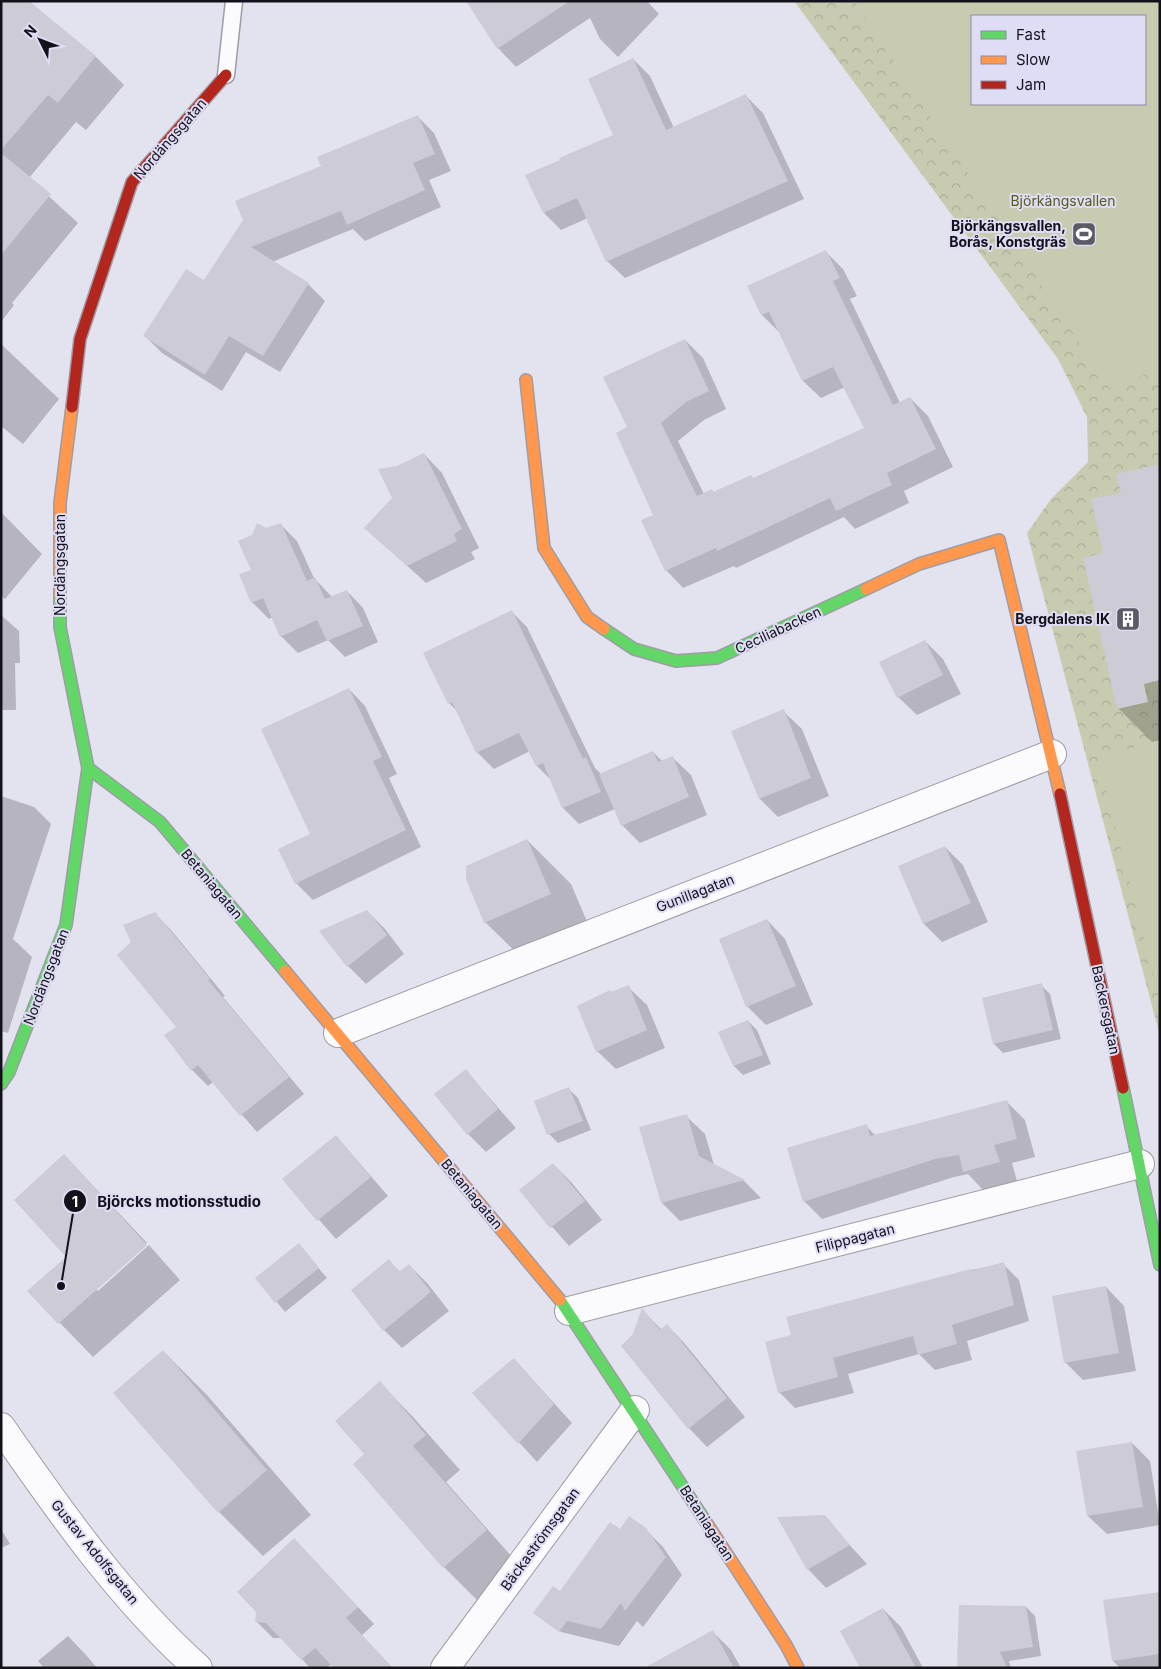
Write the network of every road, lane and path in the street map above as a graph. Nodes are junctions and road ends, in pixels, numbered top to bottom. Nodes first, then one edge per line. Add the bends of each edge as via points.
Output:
1 (234, 1) edge
2 (226, 75) joint
3 (526, 380) dead end
4 (1052, 754) junction
5 (88, 768) junction
6 (338, 1032) junction
7 (1, 1084) edge
8 (1140, 1164) junction
9 (1160, 1265) edge
10 (569, 1311) junction
11 (635, 1410) junction
12 (1, 1428) edge
13 (198, 1668) edge
14 (445, 1668) edge
15 (798, 1668) edge

1 - 2 lane
2 - 5 street, Nordängsgatan via 132,182 80,339 60,503 60,626
3 - 4 street, Ceciliabacken via 544,548 587,617 634,649 676,661 717,658 919,564 999,540
4 - 6 street, Gunillagatan
4 - 8 street, Backersgatan
5 - 6 street, Betaniagatan via 160,822
5 - 7 street, Nordängsgatan via 66,925 9,1072
6 - 10 street, Betaniagatan
8 - 9 street, Backersgatan
8 - 10 street, Filippagatan
10 - 11 street, Betaniagatan
11 - 14 street, Bäckaströmsgatan
11 - 15 street, Betaniagatan
12 - 13 street, Gustav Adolfsgatan via 63,1516 129,1596

